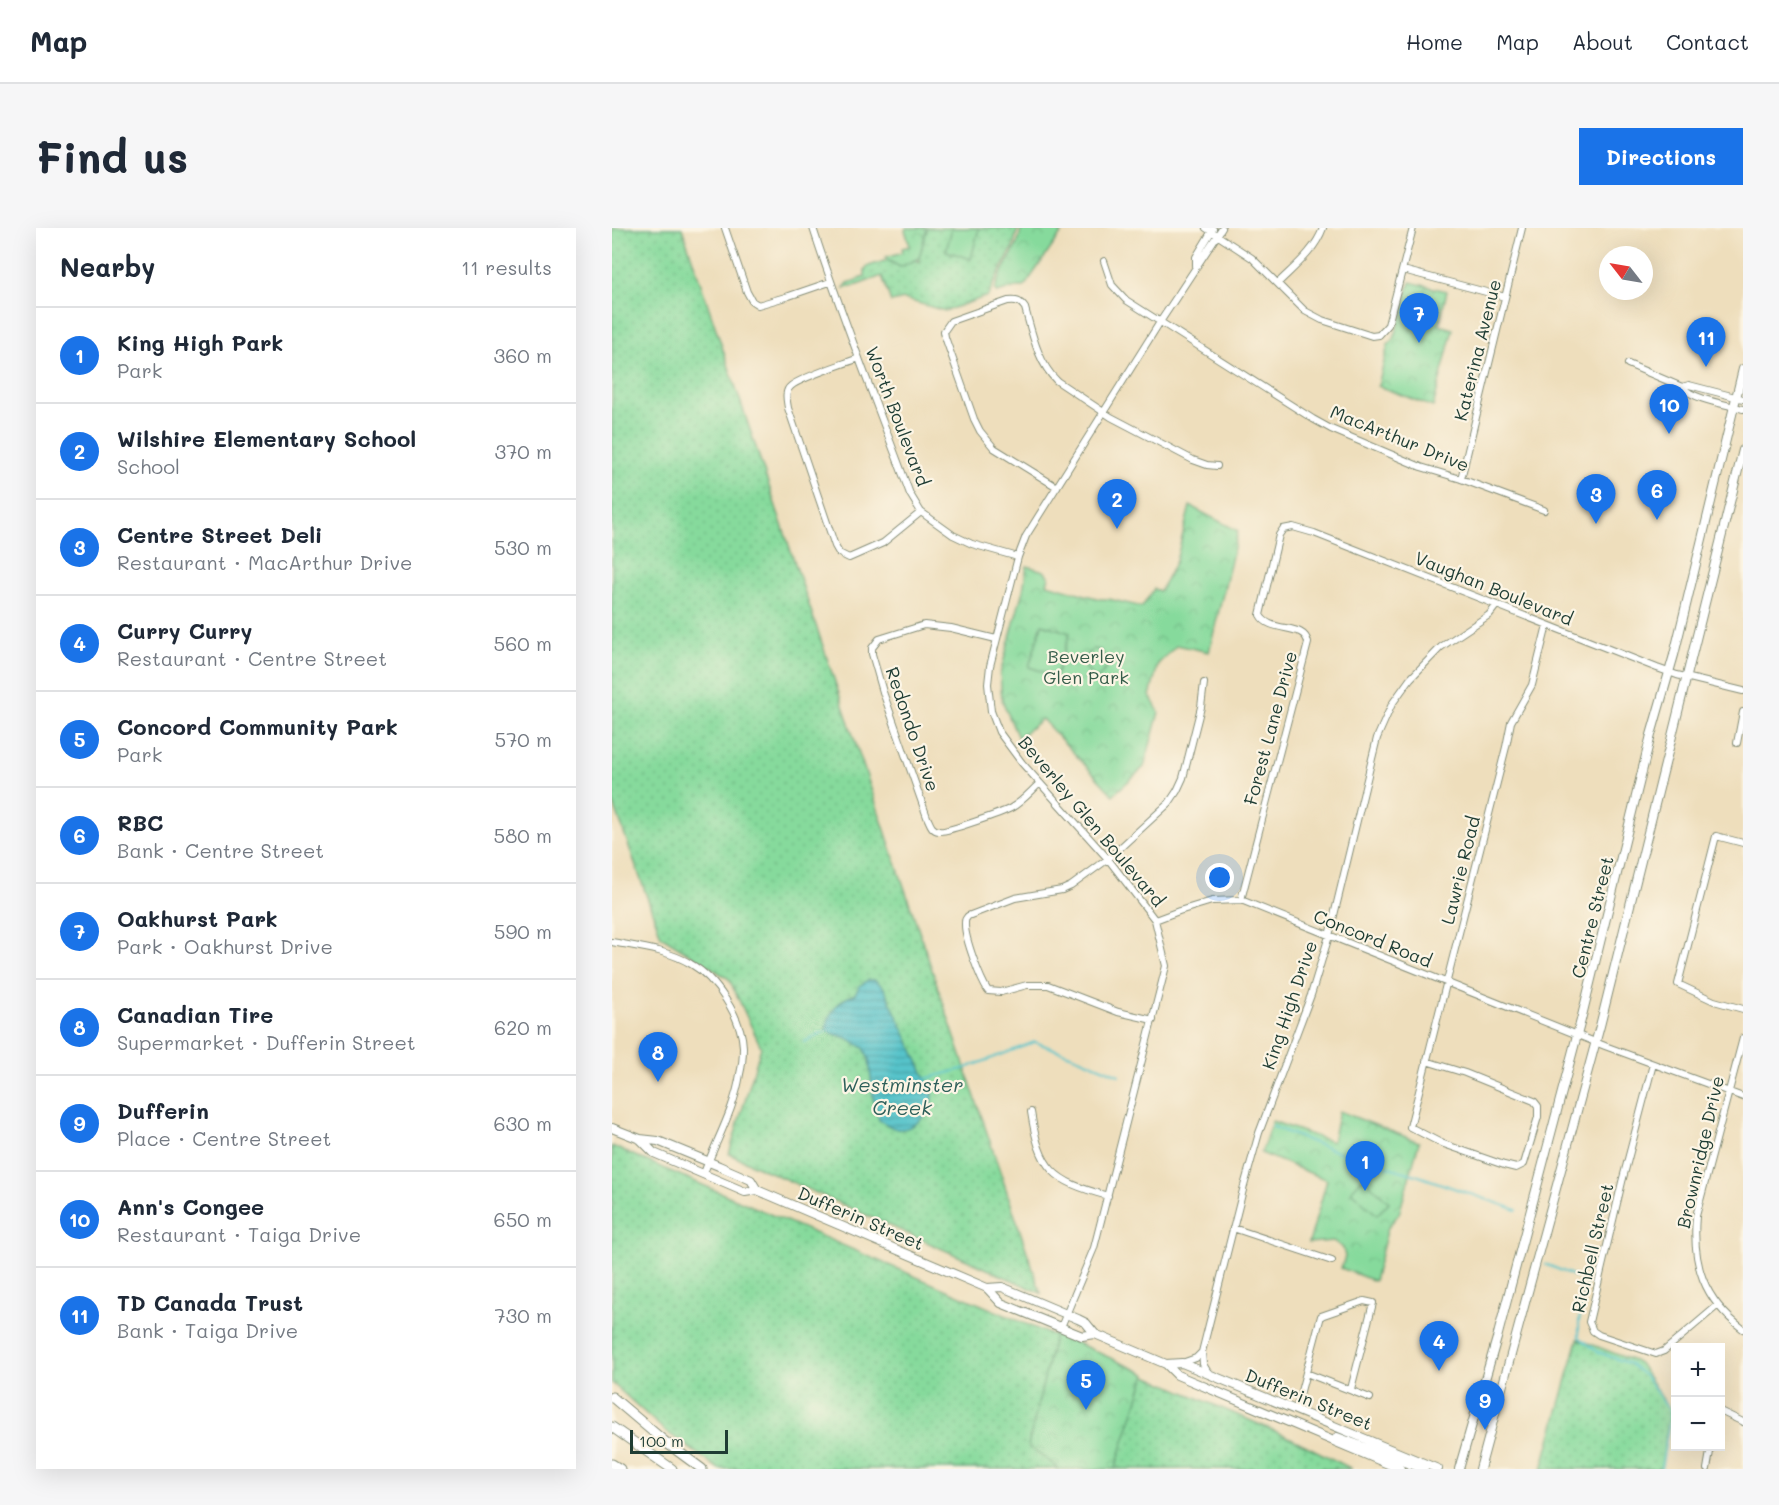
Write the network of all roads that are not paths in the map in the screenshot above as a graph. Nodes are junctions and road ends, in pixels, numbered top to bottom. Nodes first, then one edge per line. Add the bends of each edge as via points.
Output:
1 (725, 228) edge
2 (813, 228) edge
3 (1222, 228) edge
4 (1323, 228) edge
5 (1413, 228) edge
6 (1522, 228) edge
7 (1212, 231) edge
8 (1104, 261) dead end
9 (1403, 270) junction
10 (830, 282) junction
11 (1278, 283) junction
12 (1505, 297) junction
13 (1160, 322) junction
14 (859, 358) junction
15 (1628, 364) dead end
16 (1743, 369) edge
17 (1682, 387) junction
18 (1739, 398) edge
19 (1733, 406) junction
20 (1743, 409) edge
21 (1104, 412) junction
22 (1743, 450) edge
23 (1217, 466) dead end
24 (1461, 479) junction
25 (1057, 487) junction
26 (1544, 510) dead end
27 (921, 512) junction
28 (1289, 527) joint
29 (1018, 557) junction
30 (1496, 606) junction
31 (1547, 625) junction
32 (996, 639) junction
33 (1668, 672) junction
34 (1687, 678) junction
35 (1204, 683) dead end
36 (1743, 691) edge
37 (1743, 712) edge
38 (1737, 743) dead end
39 (1040, 783) junction
40 (1743, 843) edge
41 (1108, 860) junction
42 (1241, 900) junction
43 (1155, 920) junction
44 (1329, 936) junction
45 (612, 942) edge
46 (1447, 984) junction
47 (1743, 1009) edge
48 (1153, 1020) junction
49 (1577, 1034) junction
50 (1743, 1038) edge
51 (1595, 1042) junction
52 (1426, 1061) junction
53 (1653, 1064) junction
54 (1729, 1091) junction
55 (1743, 1097) edge
56 (1031, 1112) dead end
57 (612, 1128) edge
58 (640, 1139) junction
59 (708, 1162) junction
60 (704, 1173) junction
61 (757, 1190) junction
62 (1107, 1196) junction
63 (1233, 1228) junction
64 (1332, 1261) dead end
65 (987, 1288) junction
66 (1717, 1306) junction
67 (1066, 1314) junction
68 (1061, 1327) junction
69 (1743, 1329) edge
70 (1095, 1334) junction
71 (1202, 1352) junction
72 (1182, 1363) junction
73 (1166, 1364) junction
74 (1306, 1373) junction
75 (1209, 1374) junction
76 (1351, 1389) junction
77 (612, 1397) edge
78 (1370, 1398) dead end
79 (1296, 1410) junction
80 (1725, 1413) edge
81 (1743, 1422) edge
82 (612, 1427) edge
83 (1301, 1427) junction
84 (1710, 1451) edge
85 (612, 1464) edge
86 (1480, 1467) edge
87 (620, 1469) edge
88 (672, 1469) edge
89 (702, 1469) edge
90 (1400, 1469) edge
91 (1423, 1469) edge
92 (1438, 1469) edge
93 (1459, 1469) edge
94 (1707, 1469) edge

1 - 10 street via 747,292 758,305
2 - 10 street, Worth Boulevard
3 - 7 street, Beverley Glen Boulevard
4 - 11 street via 1308,253
5 - 9 street
6 - 12 street, Katerina Avenue
7 - 11 street via 1252,258
7 - 13 street, Beverley Glen Boulevard via 1196,257 1196,266
8 - 13 street, MacArthur Drive via 1116,291
9 - 11 street via 1388,325 1379,335 1372,336 1305,311
9 - 12 street
10 - 14 street, Worth Boulevard
12 - 24 street, Katerina Avenue
13 - 21 street, Beverley Glen Boulevard
13 - 24 street, MacArthur Drive via 1331,429 1421,467
14 - 27 street, Worth Boulevard via 910,494
14 - 27 street via 790,386 786,399 838,553 849,558 867,551
15 - 17 street
16 - 18 main road, Centre Street
17 - 18 street via 1689,385
17 - 19 street
18 - 19 main road, Centre Street
19 - 20 street
19 - 33 main road, Centre Street
21 - 23 street via 1193,460
21 - 25 street, Beverley Glen Boulevard
21 - 25 street via 1050,374 1021,302 1008,301 947,325 945,337 980,431 994,448
22 - 34 main road, Centre Street
24 - 26 street, MacArthur Drive
25 - 29 street, Beverley Glen Boulevard
27 - 29 street, Worth Boulevard via 953,536
28 - 30 street, Vaughan Boulevard via 1314,533
28 - 42 street, Forest Lane Drive via 1279,535 1260,615 1272,626 1305,635 1308,643
29 - 32 street, Beverley Glen Boulevard
30 - 31 street, Vaughan Boulevard
30 - 44 street, King High Drive via 1442,647 1392,704 1377,738
31 - 33 street, Vaughan Boulevard
31 - 46 street, Lawrie Road via 1532,684 1509,731
32 - 39 street, Beverley Glen Boulevard via 988,684 991,711 999,732
32 - 39 street, Redondo Drive via 924,625 879,639 872,654 927,817 935,830 944,831 1011,809
33 - 34 street, Vaughan Boulevard
33 - 49 main road, Centre Street
34 - 36 street, Vaughan Boulevard
34 - 51 main road, Centre Street
35 - 41 street via 1178,791
37 - 38 street
39 - 41 street, Beverley Glen Boulevard
40 - 47 street via 1716,836 1678,984
41 - 43 street, Beverley Glen Boulevard
41 - 48 street via 1062,890 1016,898 968,916 964,924 966,934 988,990 1001,992 1027,985 1048,985 1118,1012
42 - 43 street, Concord Road via 1212,901
42 - 44 street, Concord Road
43 - 48 street, Beverley Glen Boulevard via 1166,966
44 - 46 street, Concord Road
44 - 63 street, King High Drive via 1259,1133
45 - 59 street via 669,954 692,964 712,980 740,1030 740,1076
46 - 49 street, Concord Road
46 - 52 street, Lawrie Road
48 - 62 street, Beverley Glen Boulevard
49 - 51 street, Concord Road
49 - 93 main road, Centre Street
50 - 54 street, Brownridge Drive
51 - 53 street, Concord Road
51 - 86 main road, Centre Street
52 - 52 street, Lawrie Road via 1528,1097 1538,1106 1524,1164 1516,1168 1441,1143 1410,1126
53 - 54 street, Concord Road
53 - 66 street, Richbell Street via 1589,1322 1599,1335 1656,1354
54 - 55 street, Concord Road
54 - 66 street, Brownridge Drive via 1694,1235 1698,1267
56 - 62 street via 1036,1139 1049,1169 1075,1187
57 - 58 main road, Dufferin Street
58 - 59 main road, Dufferin Street via 658,1141
58 - 60 main road, Dufferin Street via 654,1153
59 - 60 street
59 - 61 main road, Dufferin Street via 750,1180
60 - 61 main road, Dufferin Street via 744,1192
61 - 65 main road, Dufferin Street
62 - 67 street, Beverley Glen Boulevard via 1094,1248
63 - 64 street
63 - 71 street, King High Drive
65 - 67 main road, Dufferin Street via 1002,1287
65 - 68 main road, Dufferin Street via 1001,1303
66 - 69 street, Brownridge Drive
67 - 68 street, Beverley Glen Boulevard
67 - 70 main road, Dufferin Street via 1086,1323
68 - 70 main road, Dufferin Street via 1082,1336
70 - 73 main road, Dufferin Street
71 - 72 street
71 - 75 street
72 - 73 main road, Dufferin Street
72 - 75 main road, Dufferin Street
73 - 83 main road, Dufferin Street via 1178,1375
74 - 76 street
74 - 76 street via 1321,1316 1364,1301 1373,1303
74 - 79 street
75 - 79 main road, Dufferin Street
76 - 78 street
77 - 89 highway
79 - 92 main road, Dufferin Street
80 - 81 street
82 - 88 highway
83 - 90 main road, Dufferin Street
83 - 91 main road
84 - 94 street
85 - 87 highway

